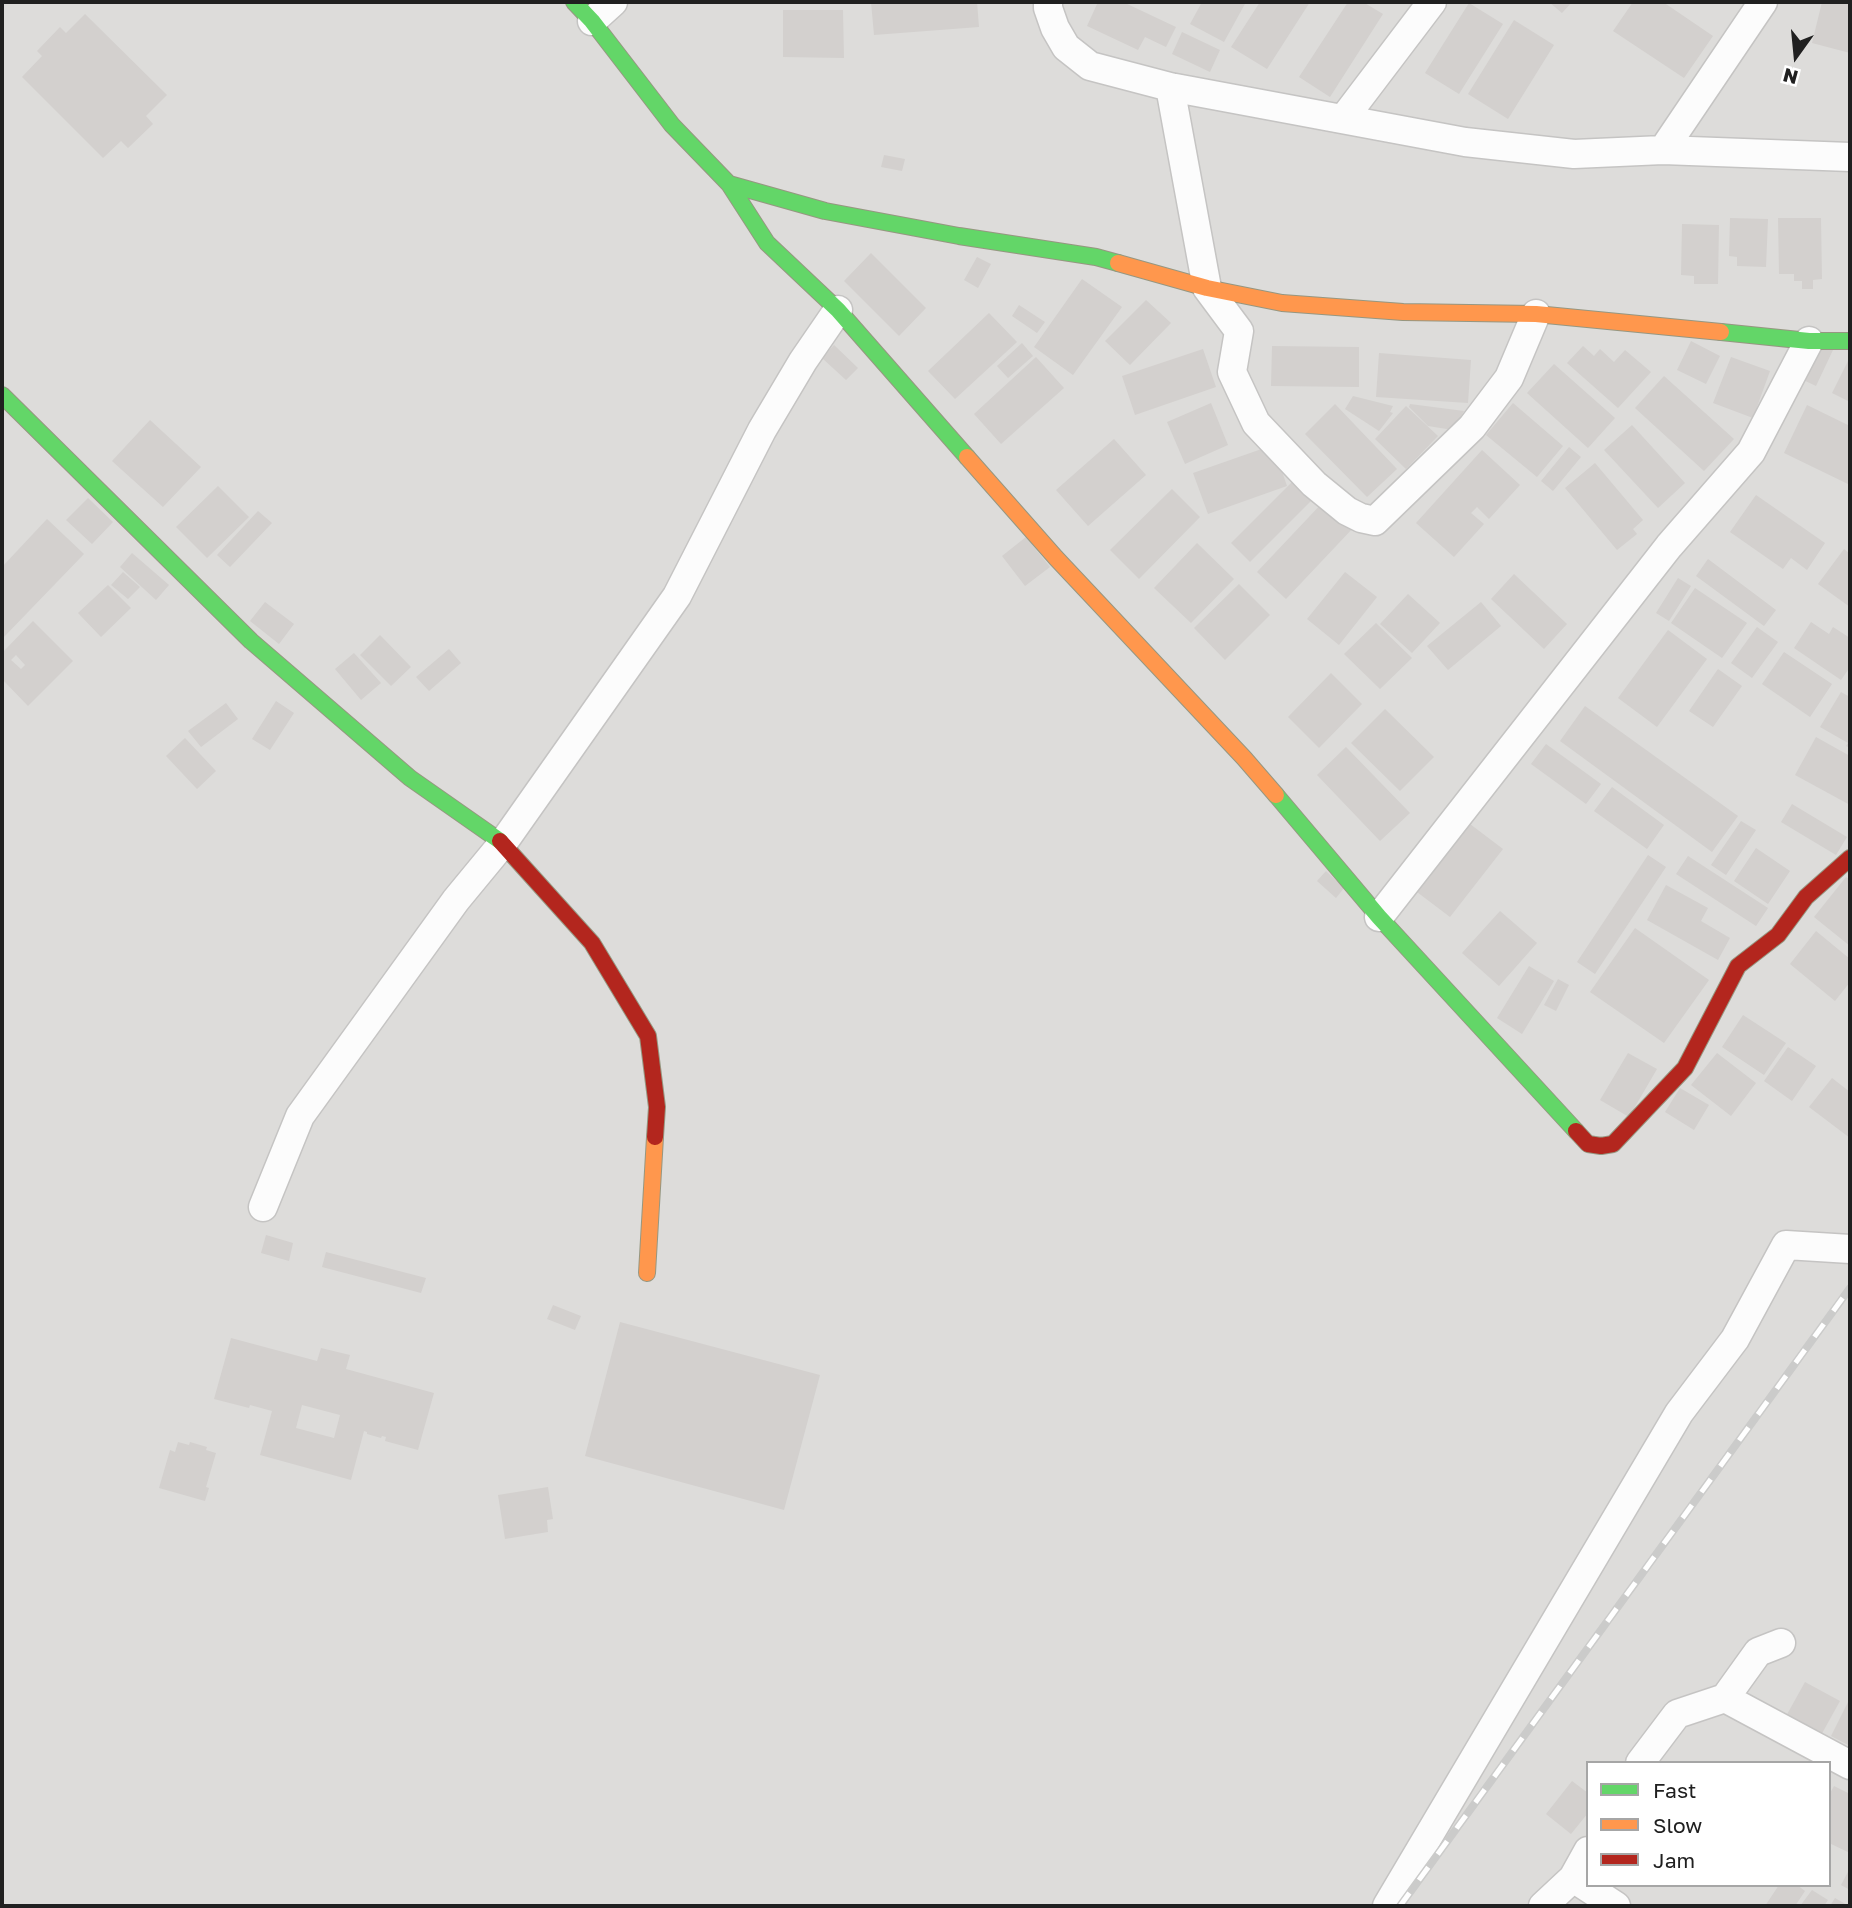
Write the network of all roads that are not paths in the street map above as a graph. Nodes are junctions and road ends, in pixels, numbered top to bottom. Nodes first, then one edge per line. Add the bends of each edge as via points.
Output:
1 (613, 2) edge
2 (1048, 2) edge
3 (1432, 2) edge
4 (1763, 2) edge
5 (583, 11) edge
6 (1170, 86) junction
7 (1344, 118) junction
8 (1662, 150) junction
9 (1850, 158) edge
10 (729, 184) junction
11 (1207, 288) junction
12 (838, 310) junction
13 (1536, 313) junction
14 (1809, 341) junction
15 (1850, 341) edge
16 (2, 396) edge
17 (503, 843) junction
18 (1850, 858) edge
19 (1380, 917) junction
20 (263, 1207) dead end
21 (1850, 1249) edge
22 (646, 1273) dead end
23 (1781, 1643) dead end
24 (1725, 1698) junction
25 (1642, 1761) edge
26 (1850, 1765) edge
27 (1586, 1855) edge
28 (1573, 1878) junction
29 (1586, 1886) edge
30 (1587, 1887) edge
31 (1387, 1906) edge
32 (1543, 1906) edge
33 (1616, 1906) edge

1 - 5 street
2 - 6 street via 1066,47 1090,66
3 - 7 street
4 - 8 street
5 - 10 street via 672,125
6 - 7 street
6 - 11 street
7 - 8 street via 1465,142 1574,154
8 - 9 street
10 - 11 street via 825,211 1096,257
10 - 12 street via 767,243
11 - 13 street via 1295,304 1403,312
11 - 13 street via 1239,331 1232,372 1256,422 1314,484 1348,511 1375,521 1472,427 1508,378
12 - 17 street via 762,430 677,596
12 - 19 street via 1056,558 1244,758
13 - 14 street
14 - 15 street
14 - 19 street via 1751,452 1669,546
16 - 17 street via 251,641 410,778
17 - 20 street via 456,900 300,1116
17 - 22 street via 592,943 648,1036 657,1107
18 - 19 street via 1806,897 1777,935 1738,966 1685,1068 1613,1144 1601,1146 1588,1144
21 - 31 street via 1786,1245 1735,1339 1679,1413
23 - 24 street via 1758,1653
24 - 25 street via 1677,1714
24 - 26 street
27 - 28 street
28 - 29 street
28 - 32 street
30 - 33 street

